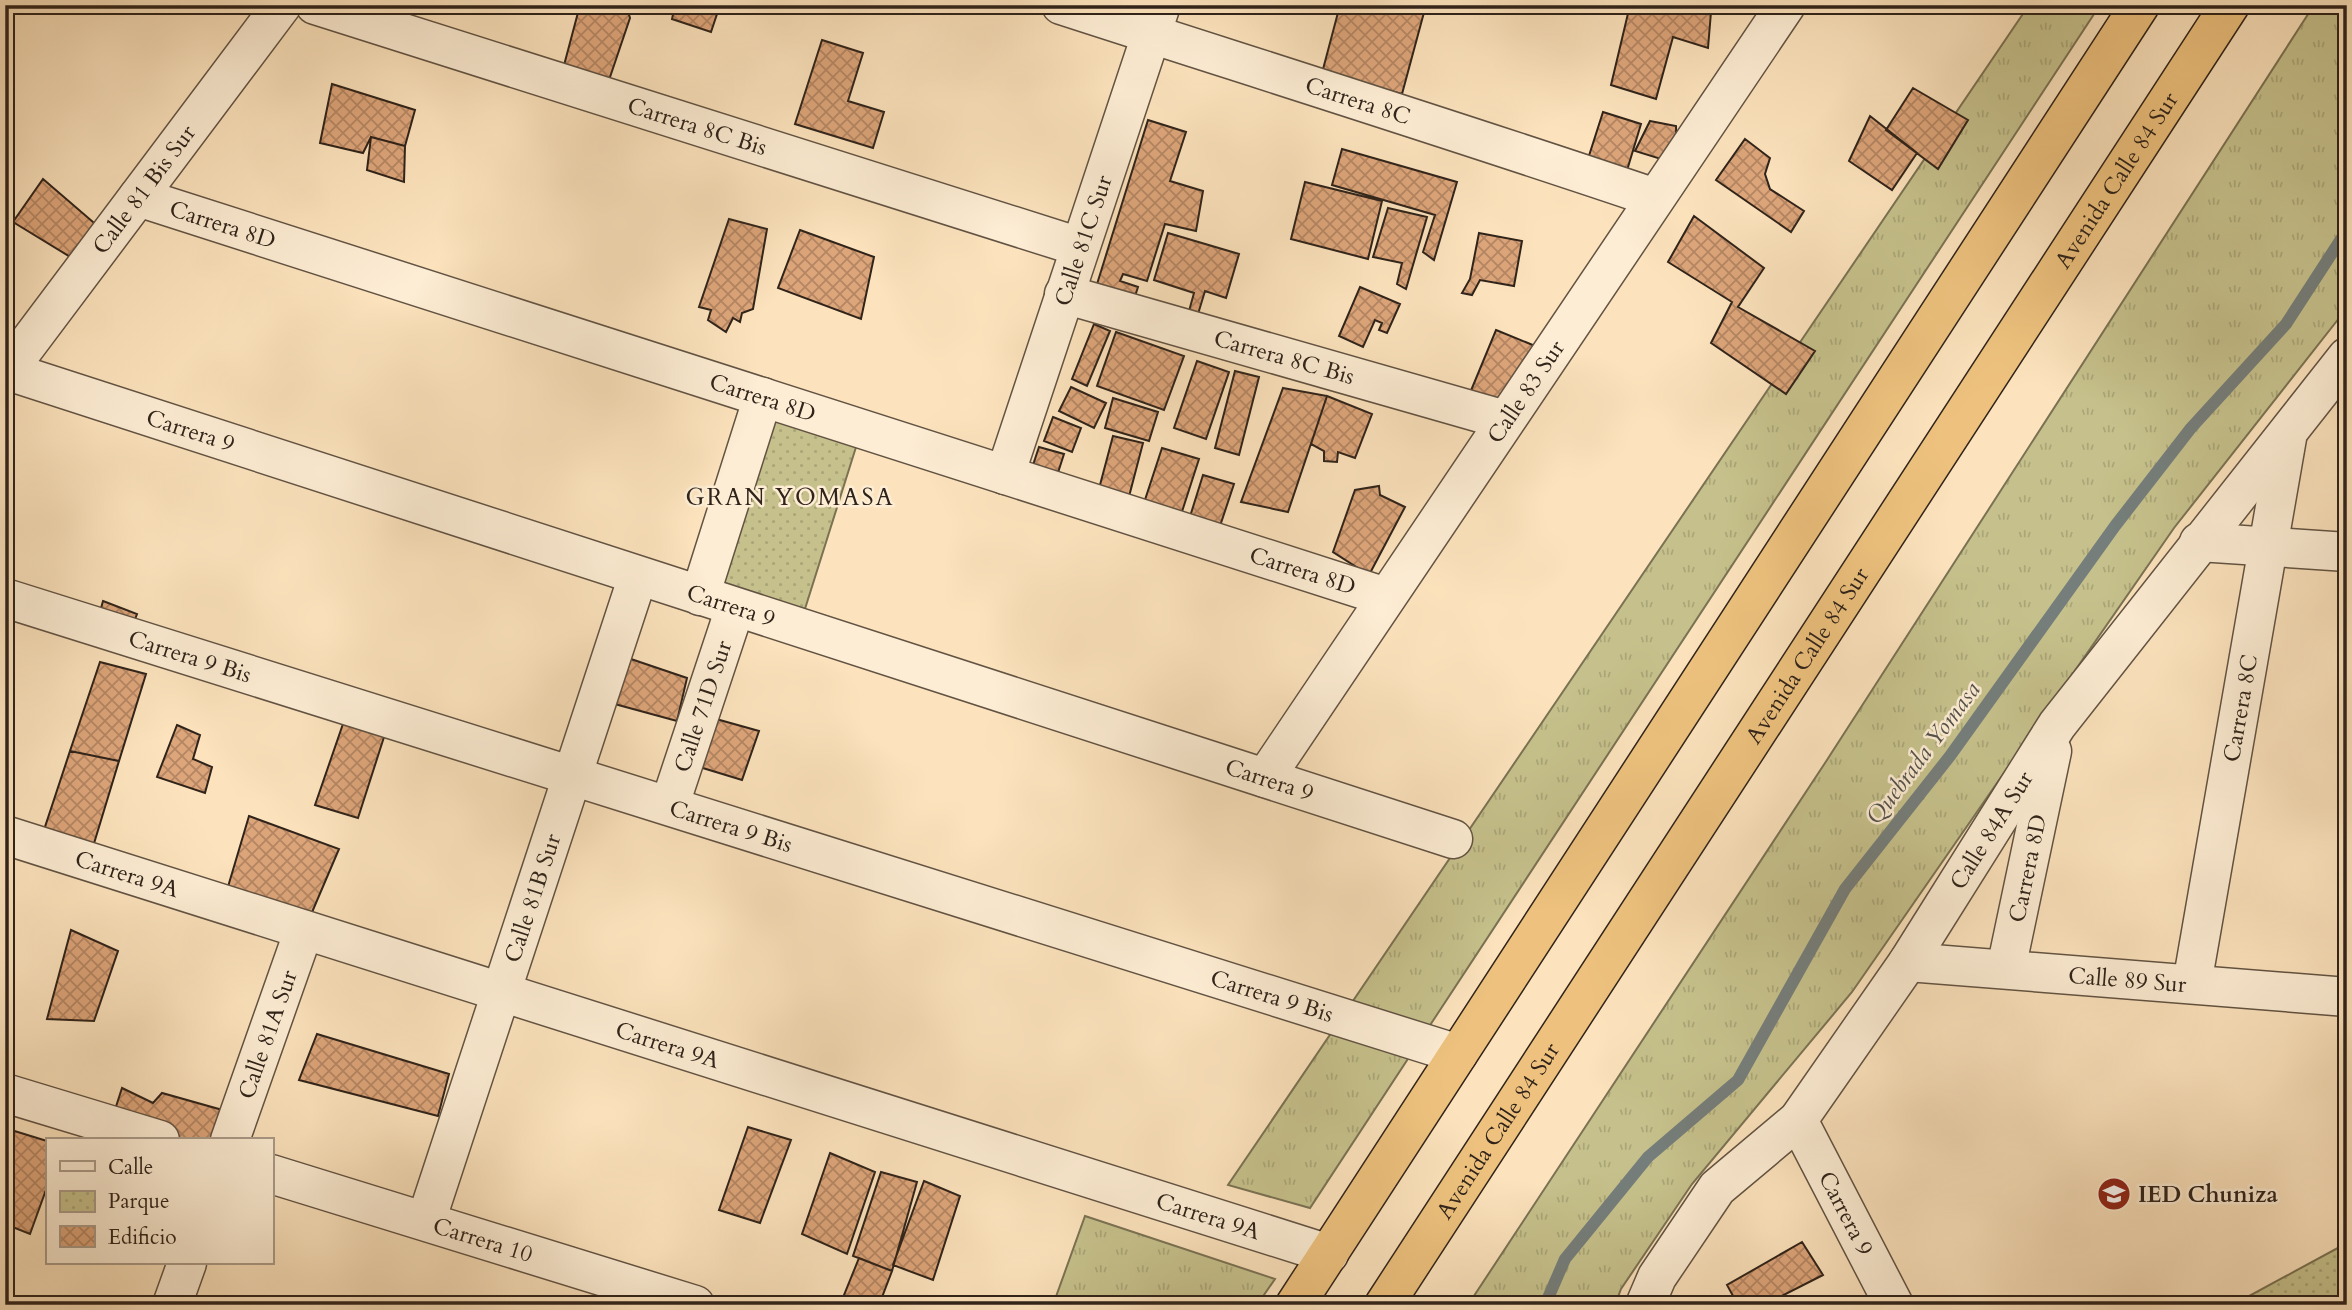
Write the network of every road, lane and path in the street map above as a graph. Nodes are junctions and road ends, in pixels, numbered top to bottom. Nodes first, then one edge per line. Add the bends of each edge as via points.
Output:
1 (282, 5) edge
2 (315, 5) edge
3 (1061, 5) edge
4 (2140, 5) edge
5 (2230, 5) edge
6 (1775, 8) edge
7 (1156, 20) edge
8 (138, 197) junction
9 (1654, 198) junction
10 (1080, 247) junction
11 (1065, 294) junction
12 (2347, 357) edge
13 (7, 372) edge
14 (763, 397) junction
15 (1505, 420) junction
16 (2288, 433) junction
17 (1005, 475) junction
18 (2199, 542) junction
19 (2268, 547) junction
20 (2347, 552) edge
21 (638, 576) junction
22 (1386, 597) junction
23 (5, 598) edge
24 (717, 602) junction
25 (2057, 724) junction
26 (573, 774) junction
27 (1265, 778) junction
28 (670, 804) junction
29 (5, 835) edge
30 (1453, 839) dead end
31 (304, 930) junction
32 (1908, 962) junction
33 (2006, 970) junction
34 (2192, 984) junction
35 (501, 992) junction
36 (2347, 997) edge
37 (1458, 1054) junction
38 (5, 1093) edge
39 (1798, 1120) junction
40 (153, 1138) edge
41 (231, 1138) edge
42 (273, 1175) edge
43 (426, 1221) junction
44 (1329, 1254) junction
45 (187, 1264) edge
46 (1658, 1296) edge
47 (172, 1305) edge
48 (695, 1305) edge
49 (1295, 1305) edge
50 (1384, 1305) edge
51 (1894, 1305) edge

1 - 8 street, Calle 81 Bis Sur
2 - 10 street, Carrera 8C Bis
3 - 7 street, Carrera 8C
4 - 37 highway
5 - 50 highway, Avenida Calle 84 Sur
6 - 9 street, Calle 83 Sur via 1700,136
7 - 9 street, Carrera 8C via 1316,89 1396,111
7 - 10 street, Calle 81C Sur
8 - 13 street, Calle 81 Bis Sur
8 - 14 street, Carrera 8D
9 - 15 street, Calle 83 Sur
10 - 11 street, Calle 81C Sur
11 - 15 street, Carrera 8C Bis
11 - 17 street, Calle 81C Sur
12 - 16 street, Calle 84A Sur
13 - 21 street, Carrera 9
14 - 17 street, Carrera 8D
14 - 24 street, Calle 71D Sur
15 - 22 street, Calle 83 Sur
16 - 18 street, Calle 84A Sur
16 - 19 street, Carrera 8C
17 - 22 street, Carrera 8D
18 - 19 street
18 - 25 street, Calle 84A Sur
19 - 20 street
19 - 34 street, Carrera 8C
21 - 24 street, Carrera 9
21 - 26 street, Calle 81B Sur
22 - 27 street, Calle 83 Sur
23 - 26 street, Carrera 9 Bis
24 - 27 street, Carrera 9
24 - 28 street, Calle 71D Sur
25 - 32 street, Calle 84A Sur
25 - 33 street, Carrera 8D
26 - 28 street, Carrera 9 Bis
26 - 35 street, Calle 81B Sur
27 - 30 street, Carrera 9
28 - 37 street, Carrera 9 Bis
29 - 31 street, Carrera 9A
31 - 35 street, Carrera 9A
31 - 41 street, Calle 81A Sur
32 - 33 street, Calle 89 Sur
32 - 39 street, Calle 84A Sur
33 - 34 street, Calle 89 Sur
34 - 36 street, Calle 89 Sur
35 - 43 street, Calle 81B Sur
35 - 44 street, Carrera 9A
37 - 44 highway
38 - 40 street
39 - 46 street, Calle 84A Sur via 1717,1188
39 - 51 street, Carrera 9
42 - 43 street, Carrera 10
43 - 48 street, Carrera 10
44 - 49 highway
45 - 47 street

